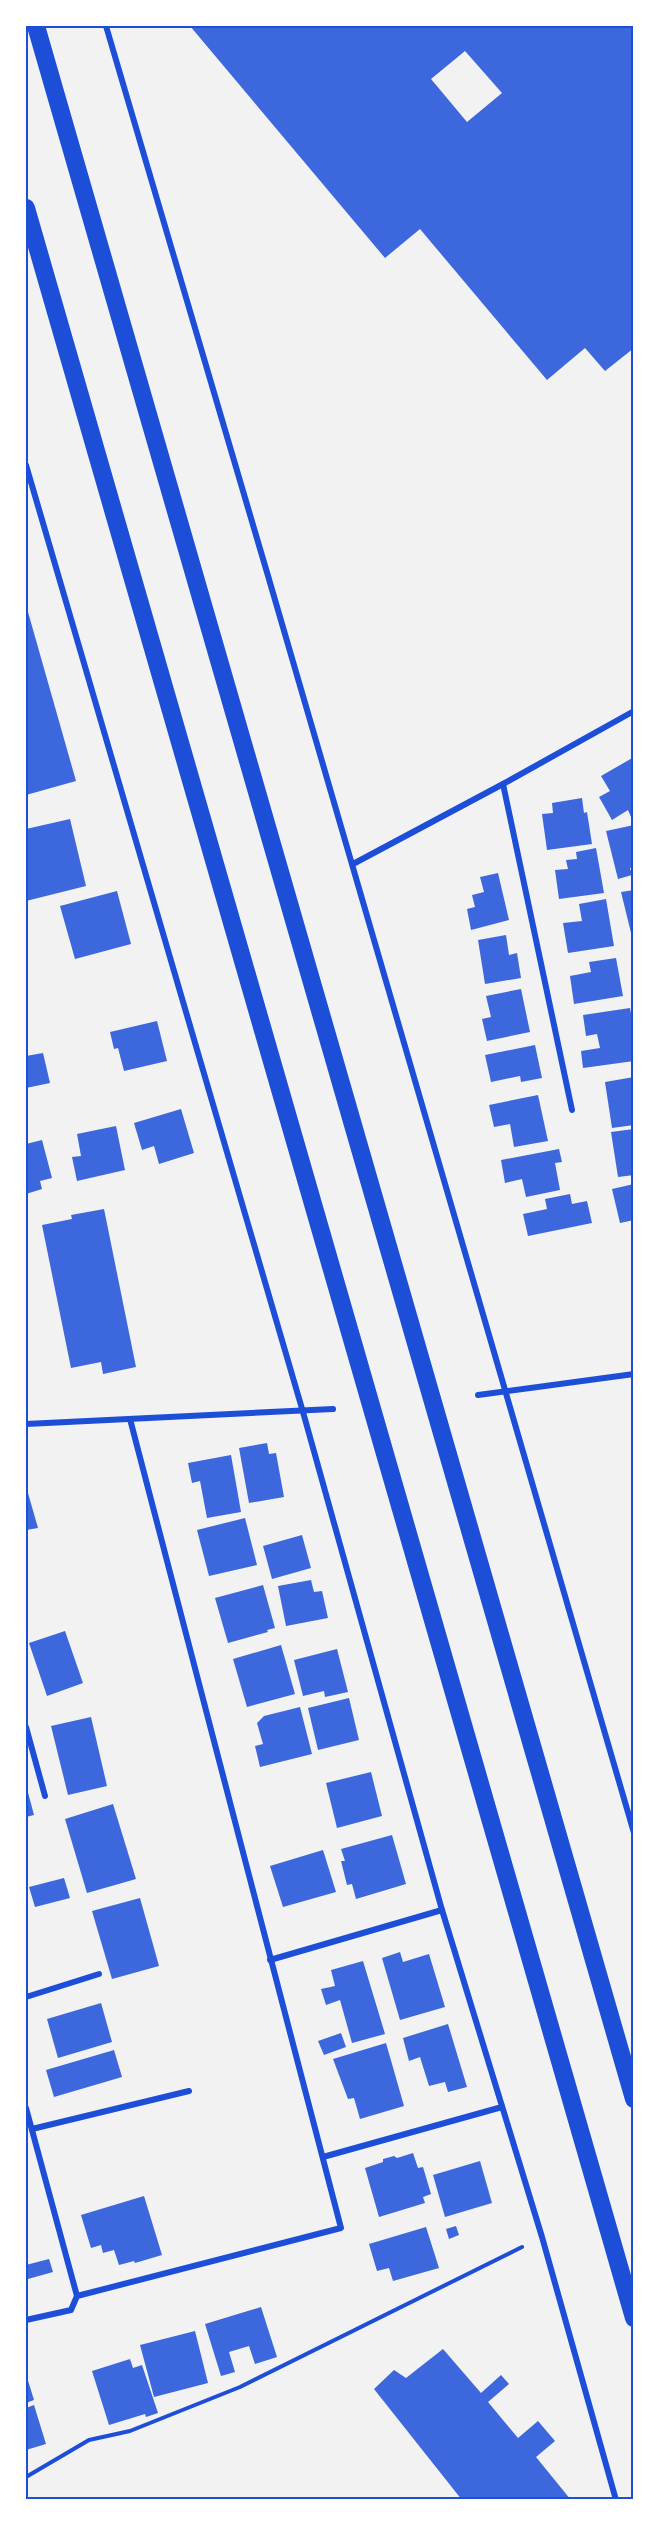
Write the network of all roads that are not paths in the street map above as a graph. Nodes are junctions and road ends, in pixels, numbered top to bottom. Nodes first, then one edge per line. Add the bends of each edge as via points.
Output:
1 (36, 26) edge
2 (106, 26) edge
3 (26, 208) edge
4 (26, 465) edge
5 (633, 711) edge
6 (503, 784) junction
7 (352, 864) junction
8 (572, 1110) dead end
9 (633, 1374) edge
10 (508, 1392) junction
11 (478, 1395) dead end
12 (333, 1409) dead end
13 (303, 1412) junction
14 (130, 1419) junction
15 (26, 1424) edge
16 (26, 1727) edge
17 (45, 1796) dead end
18 (633, 1833) edge
19 (442, 1910) junction
20 (270, 1960) junction
21 (99, 1974) dead end
22 (26, 1997) edge
23 (189, 2091) dead end
24 (633, 2099) edge
25 (502, 2107) junction
26 (26, 2108) edge
27 (32, 2129) junction
28 (323, 2157) junction
29 (76, 2296) junction
30 (633, 2318) edge
31 (26, 2320) edge
32 (616, 2499) edge

1 - 24 highway
2 - 7 street
3 - 30 highway
4 - 13 street
5 - 6 street
6 - 7 street
6 - 8 street
7 - 10 street
9 - 10 street
10 - 11 street
10 - 18 street
12 - 13 street
13 - 14 street
13 - 19 street
14 - 15 street
14 - 20 street
16 - 17 street
19 - 20 street
19 - 25 street
20 - 28 street
21 - 22 street
23 - 27 street
25 - 28 street
25 - 32 street
26 - 27 street
27 - 29 street
28 - 29 street via 342,2228
29 - 31 street via 71,2310

